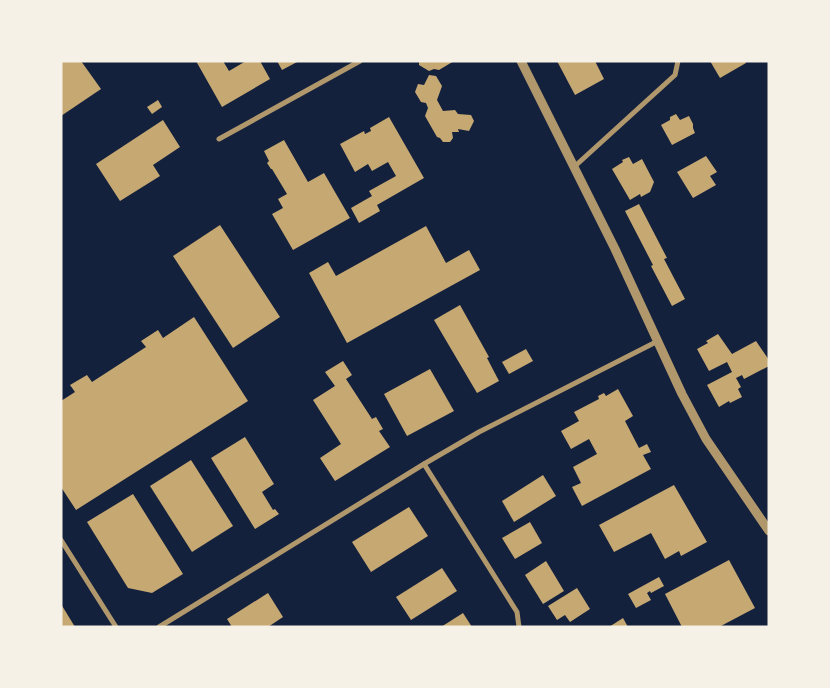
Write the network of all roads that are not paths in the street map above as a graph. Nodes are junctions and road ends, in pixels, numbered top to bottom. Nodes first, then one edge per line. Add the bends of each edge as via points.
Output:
1 (360, 61) edge
2 (521, 61) edge
3 (678, 61) edge
4 (219, 139) dead end
5 (574, 167) junction
6 (656, 342) junction
7 (424, 464) junction
8 (768, 530) edge
9 (61, 540) edge
10 (116, 627) edge
11 (159, 627) edge
12 (519, 627) edge

1 - 4 street
2 - 5 street
3 - 5 street via 675,76
5 - 6 street
6 - 7 street via 479,432
6 - 8 street via 706,439
7 - 11 street
7 - 12 street via 517,612
9 - 10 street

